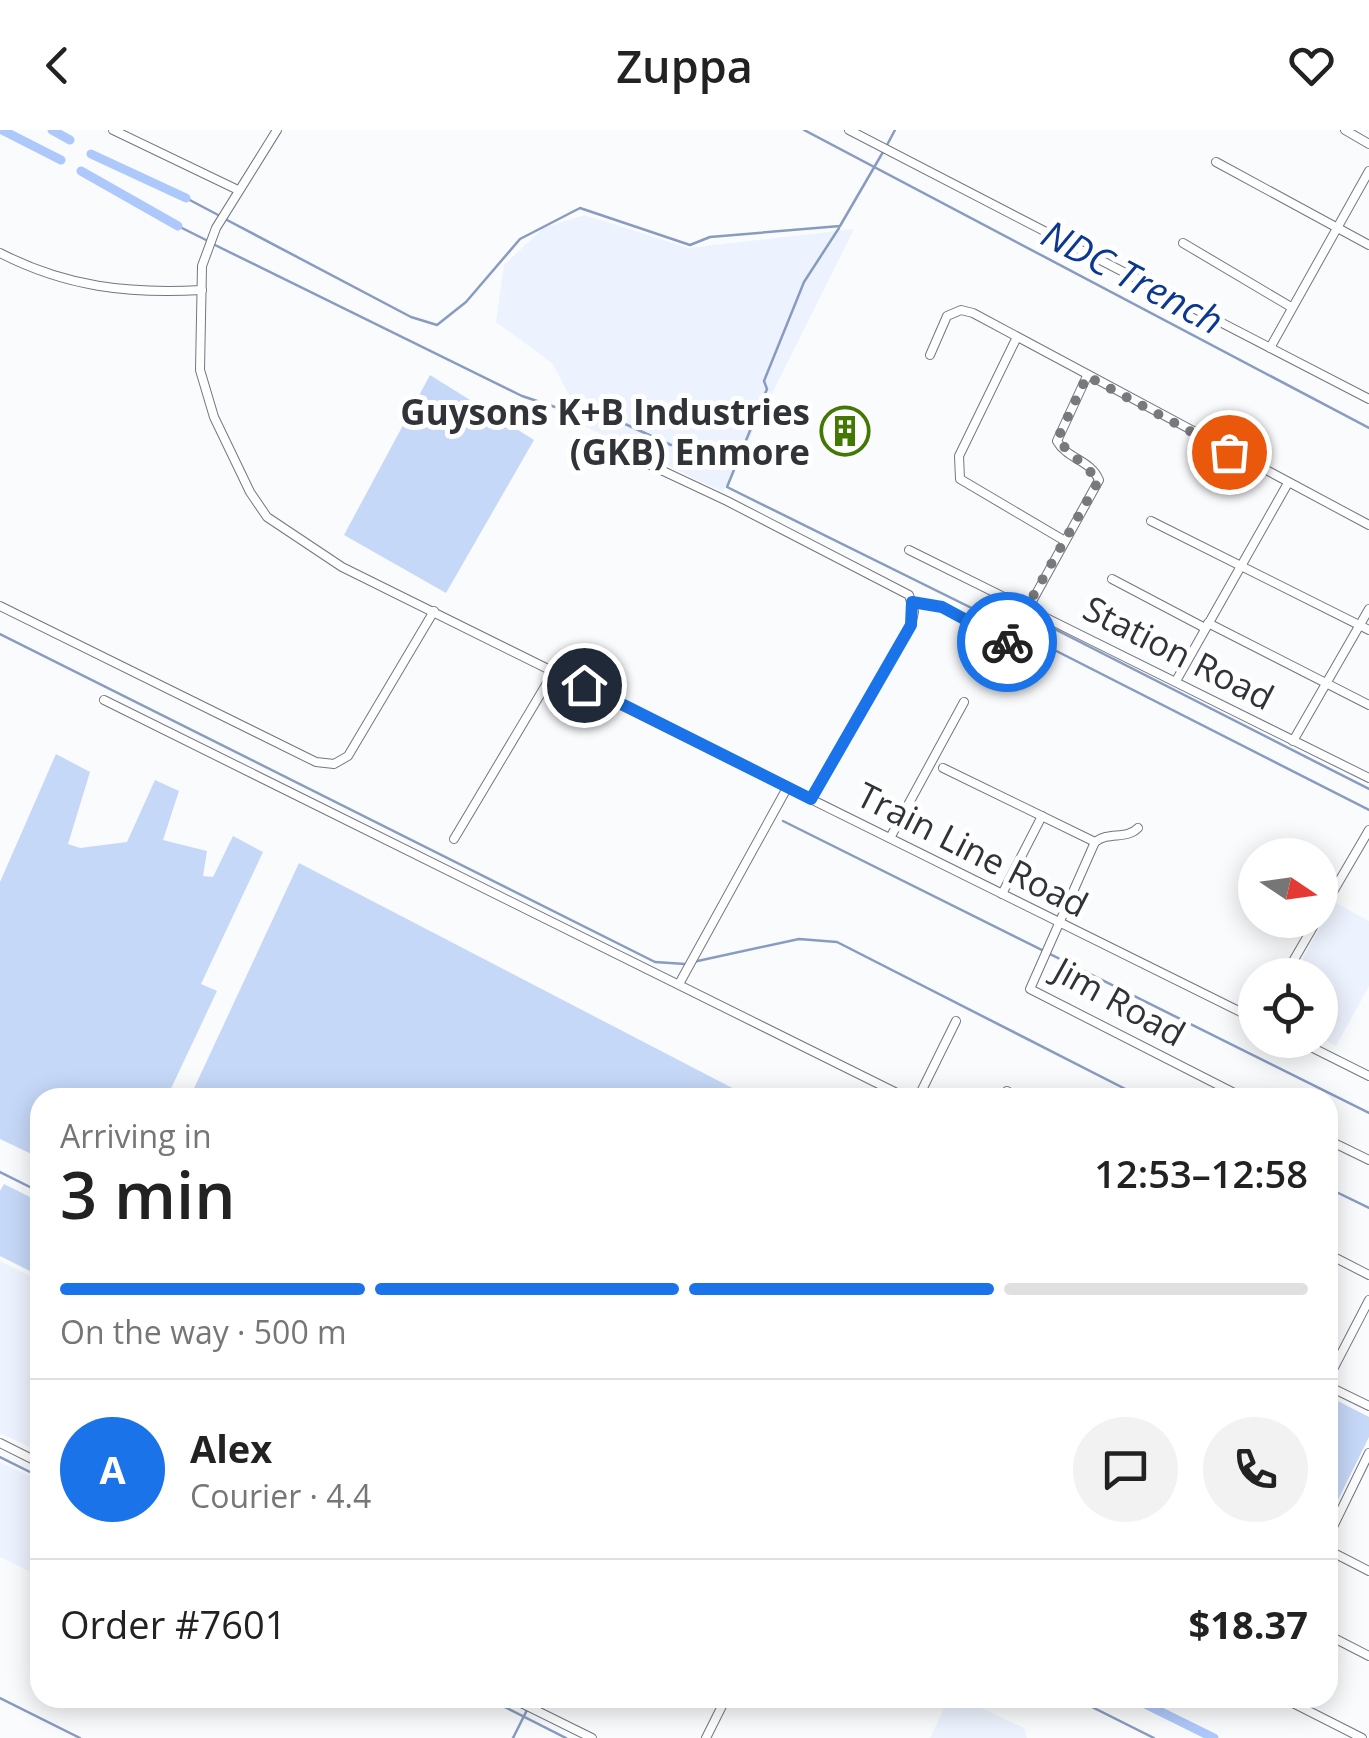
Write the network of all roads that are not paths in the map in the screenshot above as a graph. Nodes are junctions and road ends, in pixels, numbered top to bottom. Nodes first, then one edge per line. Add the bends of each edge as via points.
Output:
1 (113, 130) edge
2 (278, 130) edge
3 (849, 130) edge
4 (1345, 130) edge
5 (1369, 144) edge
6 (1216, 162) dead end
7 (1369, 171) edge
8 (238, 190) junction
9 (1338, 228) junction
10 (1182, 243) dead end
11 (1369, 244) edge
12 (0, 253) edge
13 (202, 290) junction
14 (1291, 306) junction
15 (1016, 339) junction
16 (1270, 348) junction
17 (930, 356) dead end
18 (1087, 376) junction
19 (1369, 399) edge
20 (597, 440) dead end
21 (1288, 483) junction
22 (1151, 521) dead end
23 (1369, 525) edge
24 (1065, 541) junction
25 (910, 550) dead end
26 (1242, 565) junction
27 (1112, 579) dead end
28 (912, 602) junction
29 (0, 606) edge
30 (1028, 608) junction
31 (1369, 610) edge
32 (434, 611) junction
33 (1206, 625) junction
34 (1365, 628) edge
35 (559, 672) junction
36 (1176, 681) junction
37 (1327, 684) junction
38 (104, 700) dead end
39 (964, 702) dead end
40 (1369, 705) edge
41 (1293, 740) junction
42 (943, 768) dead end
43 (1369, 778) edge
44 (786, 788) junction
45 (811, 799) junction
46 (1042, 816) junction
47 (1138, 828) dead end
48 (1368, 832) edge
49 (890, 838) junction
50 (454, 839) dead end
51 (1095, 842) junction
52 (1338, 883) edge
53 (1002, 894) junction
54 (1059, 923) junction
55 (678, 984) junction
56 (1238, 1011) edge
57 (956, 1021) dead end
58 (1333, 1058) edge
59 (1369, 1076) edge
60 (887, 1088) edge
61 (923, 1088) edge
62 (1224, 1088) edge
63 (1338, 1145) edge
64 (1369, 1160) edge
65 (1338, 1259) edge
66 (1369, 1275) edge
67 (1369, 1300) edge
68 (1338, 1362) edge
69 (1338, 1388) edge
70 (1369, 1406) edge
71 (0, 1443) edge
72 (1369, 1453) edge
73 (30, 1459) edge
74 (1338, 1517) edge
75 (1338, 1555) edge
76 (1369, 1571) edge
77 (1338, 1640) edge
78 (1369, 1656) edge
79 (532, 1708) edge
80 (721, 1708) edge
81 (1303, 1708) edge
82 (579, 1735) edge
83 (592, 1738) edge
84 (706, 1738) edge
85 (1362, 1738) edge

1 - 8 street
2 - 8 street, Train Line Road
3 - 16 street
4 - 5 street
6 - 9 street
7 - 9 street
8 - 13 street, Train Line Road via 202,266
9 - 11 street
9 - 14 street
10 - 14 street
12 - 13 street via 62,280 114,292
13 - 32 street, Train Line Road via 200,370 214,417 267,517 342,567
14 - 16 street
15 - 17 street via 973,313 953,312
15 - 18 street
15 - 24 street via 958,470 970,488
16 - 19 street
18 - 21 street
18 - 24 street via 1057,440 1099,480
20 - 28 street via 902,590
21 - 23 street
21 - 26 street
22 - 26 street
24 - 30 street
25 - 30 street, Station Road
26 - 33 street
26 - 34 street
27 - 33 street
28 - 30 street via 942,607 1009,643
28 - 45 street via 911,625
29 - 32 street via 316,762 334,764 348,756
30 - 36 street, Station Road
31 - 34 street
32 - 35 street, Train Line Road
33 - 36 street
33 - 37 street
34 - 37 street
35 - 44 street, Train Line Road
35 - 50 street
36 - 41 street, Station Road
37 - 40 street
37 - 41 street
38 - 55 street
39 - 49 street
41 - 43 street, Station Road
42 - 46 street
44 - 45 street, Train Line Road
44 - 55 street
45 - 49 street, Train Line Road
46 - 51 street
46 - 53 street
47 - 51 street
48 - 52 street
49 - 53 street, Train Line Road
51 - 54 street, Jim Road
53 - 54 street, Train Line Road
54 - 56 street, Train Line Road
54 - 62 street, Jim Road via 1030,984 1033,992
55 - 60 street
57 - 61 street
58 - 59 street
63 - 64 street
65 - 66 street
67 - 68 street
69 - 70 street
71 - 73 street
72 - 74 street
75 - 76 street
77 - 78 street
79 - 82 street
80 - 84 street
81 - 85 street
82 - 83 street

